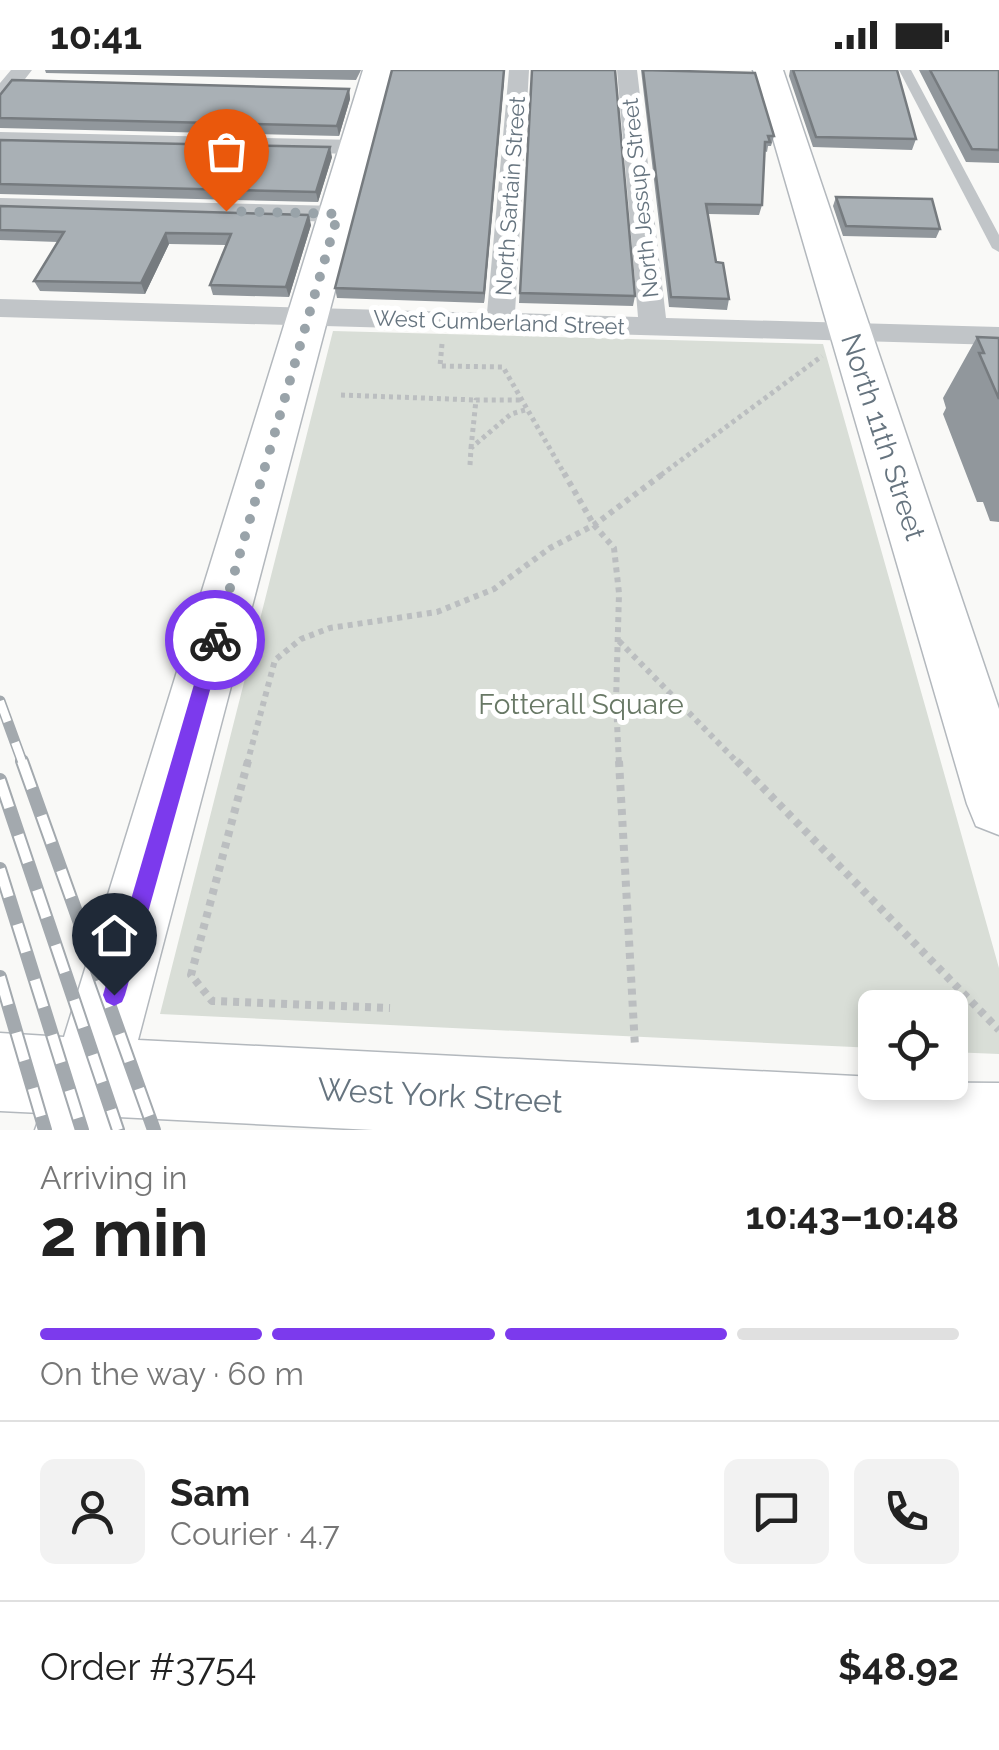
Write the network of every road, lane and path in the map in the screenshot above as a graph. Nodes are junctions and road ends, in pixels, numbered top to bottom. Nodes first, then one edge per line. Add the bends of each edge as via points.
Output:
1 (518, 70) edge
2 (628, 70) edge
3 (768, 70) edge
4 (906, 70) edge
5 (11, 83) edge
6 (50, 83) edge
7 (368, 83) edge
8 (0, 138) edge
9 (356, 147) junction
10 (0, 205) edge
11 (338, 214) junction
12 (999, 248) edge
13 (0, 308) edge
14 (308, 316) junction
15 (500, 322) junction
16 (653, 326) junction
17 (999, 336) edge
18 (443, 337) dead end
19 (838, 342) junction
20 (341, 395) dead end
21 (476, 400) junction
22 (520, 400) junction
23 (525, 410) junction
24 (471, 448) junction
25 (470, 464) dead end
26 (594, 524) junction
27 (618, 640) junction
28 (999, 804) edge
29 (390, 1008) dead end
30 (999, 1030) edge
31 (635, 1047) dead end
32 (0, 1072) edge
33 (83, 1104) edge
34 (999, 1123) edge

1 - 15 street, North Sartain Street
2 - 16 street, North Jessup Street
3 - 19 main road, North 11th Street
4 - 12 lane
5 - 6 street
7 - 9 main road
8 - 9 street
9 - 11 main road
10 - 11 street
11 - 14 main road
13 - 14 street, West Cumberland Street
14 - 15 street, West Cumberland Street
14 - 33 main road
15 - 16 street, West Cumberland Street
16 - 19 street, West Cumberland Street
17 - 19 street, West Cumberland Street
18 - 22 path via 440,366 503,368
19 - 26 path
19 - 28 main road, North 11th Street
20 - 21 path
21 - 22 path
21 - 24 path
22 - 23 path
23 - 24 path
23 - 26 path
24 - 25 path
26 - 27 path via 614,548
26 - 29 path via 494,589 436,612 330,628 275,660 192,975 212,1001
27 - 30 path
27 - 31 path
32 - 33 main road, West York Street
33 - 34 main road, West York Street

